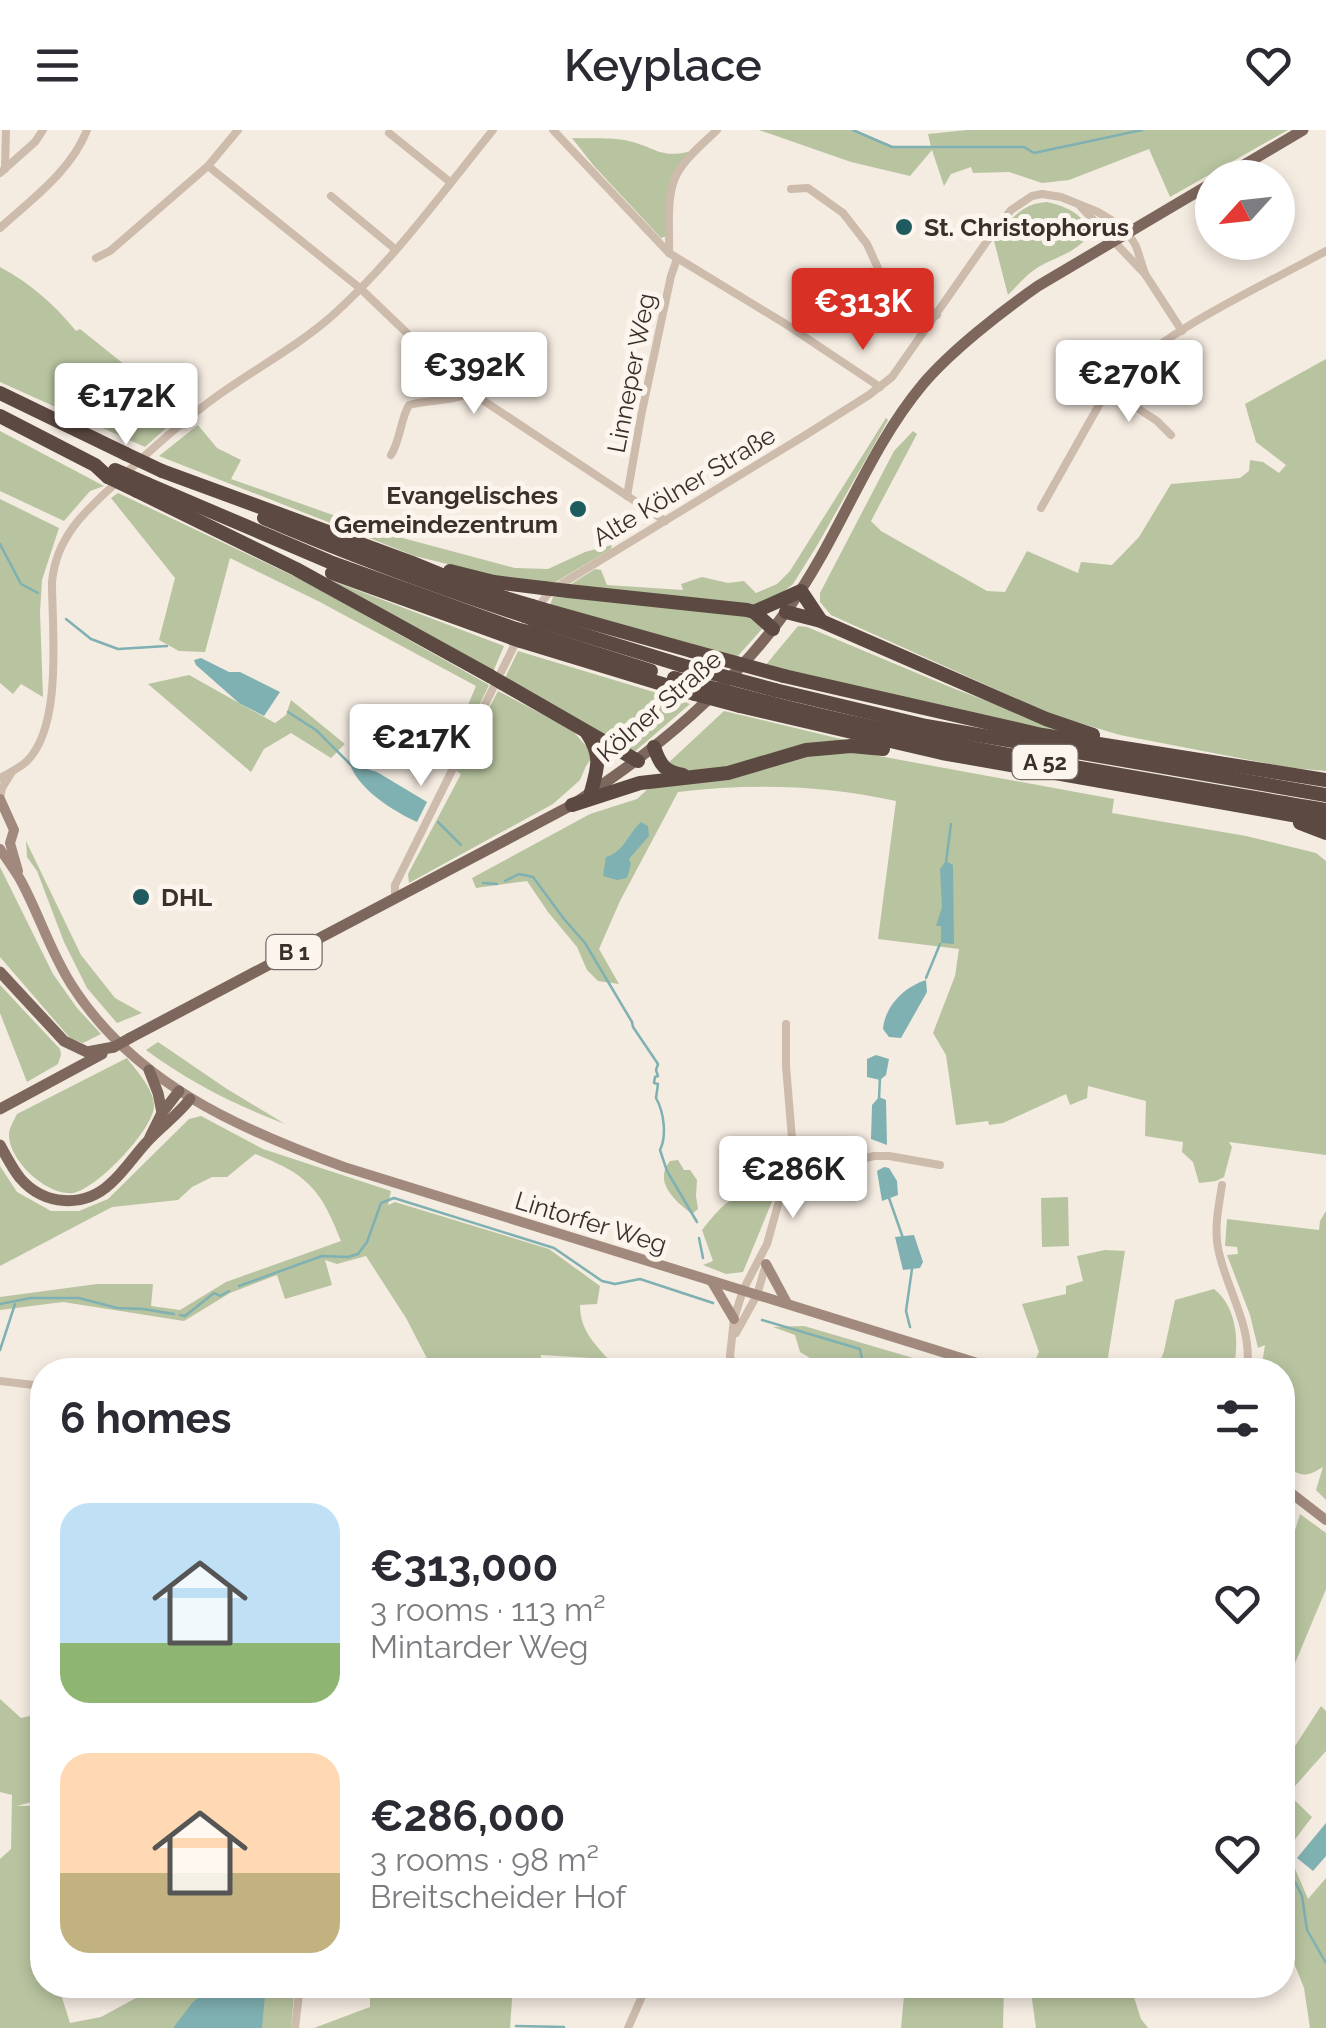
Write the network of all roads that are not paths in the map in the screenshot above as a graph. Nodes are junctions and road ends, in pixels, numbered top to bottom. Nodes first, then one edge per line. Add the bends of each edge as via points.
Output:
1 (6, 130) edge
2 (43, 130) edge
3 (87, 130) edge
4 (238, 130) edge
5 (493, 130) edge
6 (554, 130) edge
7 (717, 130) edge
8 (1303, 130) edge
9 (389, 133) dead end
10 (1252, 160) edge
11 (208, 166) junction
12 (2, 171) edge
13 (450, 182) junction
14 (791, 189) dead end
15 (1195, 193) edge
16 (330, 196) dead end
17 (1080, 206) junction
18 (0, 228) edge
19 (1128, 234) junction
20 (1114, 241) junction
21 (394, 249) junction
22 (1326, 252) edge
23 (673, 256) junction
24 (96, 258) dead end
25 (1145, 274) junction
26 (361, 288) junction
27 (937, 315) junction
28 (1182, 332) junction
29 (880, 387) junction
30 (1108, 389) junction
31 (470, 392) junction
32 (0, 393) edge
33 (0, 416) edge
34 (1172, 435) dead end
35 (391, 455) dead end
36 (162, 470) junction
37 (142, 488) junction
38 (628, 496) junction
39 (1041, 508) dead end
40 (187, 514) junction
41 (665, 521) junction
42 (410, 562) junction
43 (801, 590) junction
44 (754, 612) junction
45 (786, 612) junction
46 (821, 621) junction
47 (526, 624) junction
48 (773, 629) junction
49 (771, 696) junction
50 (587, 732) junction
51 (1127, 747) junction
52 (654, 748) junction
53 (942, 754) junction
54 (638, 761) junction
55 (12, 772) junction
56 (696, 776) junction
57 (0, 778) edge
58 (1326, 785) edge
59 (591, 792) junction
60 (0, 799) edge
61 (572, 805) junction
62 (1326, 810) edge
63 (1277, 812) junction
64 (1326, 820) edge
65 (1326, 833) edge
66 (3, 846) edge
67 (395, 899) junction
68 (0, 972) edge
69 (786, 1024) dead end
70 (64, 1041) junction
71 (114, 1047) junction
72 (148, 1070) junction
73 (67, 1073) junction
74 (185, 1095) junction
75 (0, 1109) edge
76 (162, 1114) junction
77 (148, 1140) junction
78 (0, 1145) edge
79 (940, 1165) dead end
80 (795, 1175) junction
81 (1222, 1185) dead end
82 (767, 1244) junction
83 (766, 1264) junction
84 (712, 1282) junction
85 (743, 1290) junction
86 (757, 1294) junction
87 (787, 1304) junction
88 (734, 1319) junction
89 (733, 1338) junction
90 (730, 1358) edge
91 (961, 1358) edge
92 (1247, 1358) edge
93 (0, 1381) edge
94 (30, 1385) edge
95 (1295, 1496) edge
96 (1326, 1520) edge
97 (298, 1998) edge
98 (641, 1998) edge
99 (295, 2028) edge
100 (628, 2028) edge

1 - 12 street
2 - 12 street
3 - 18 street via 59,174
4 - 11 street
5 - 13 street
6 - 23 street
7 - 23 street, Linneper Weg via 674,178
8 - 10 main road
9 - 13 street
11 - 24 street
11 - 26 street
13 - 21 street
14 - 27 street via 808,188 843,213 868,244 882,277
15 - 19 main road, Kölner Straße
16 - 21 street
17 - 19 street, Alte Kölner Straße
17 - 20 street
17 - 27 street, Alte Kölner Straße via 1042,194 1021,202
19 - 20 main road, Kölner Straße
19 - 25 street
20 - 25 street
20 - 43 main road, Kölner Straße via 1014,302 924,384
21 - 26 street
22 - 28 street
23 - 29 street
23 - 38 street, Linneper Weg
25 - 28 street
26 - 31 street
26 - 55 street via 302,341 184,421 70,529 54,566 51,708 37,747
27 - 29 street, Alte Kölner Straße
28 - 30 street
29 - 41 street, Alte Kölner Straße
30 - 34 street
30 - 39 street
31 - 35 street via 410,405
31 - 38 street
32 - 36 highway, A 52, bridge
33 - 37 highway, A 52, bridge
36 - 42 highway
36 - 47 highway, A 52
37 - 40 highway
37 - 47 highway, A 52 via 330,562
38 - 41 street
40 - 47 highway via 377,590
40 - 50 highway via 360,602
41 - 67 street, Alte Kölner Straße via 542,601 498,675 394,886
42 - 44 highway, bridge via 494,582
42 - 47 highway via 476,590
43 - 44 highway
43 - 45 main road, Kölner Straße
43 - 46 highway
44 - 48 highway
45 - 46 highway
45 - 48 main road, Kölner Straße / B 1
46 - 51 highway
47 - 49 highway, A 52, bridge
47 - 51 highway, bridge via 692,652 1042,735
47 - 53 highway, bridge via 695,694
48 - 52 main road, Kölner Straße / B 1
49 - 58 highway, A 52 via 1197,773
49 - 62 highway, A 52 via 840,721 981,750
50 - 54 highway
50 - 59 highway via 598,756
51 - 58 highway
52 - 54 main road, Kölner Straße / B 1
52 - 56 highway via 664,769
53 - 56 highway via 828,748
53 - 63 highway
54 - 59 main road, Kölner Straße / B 1
55 - 57 street
55 - 60 street
56 - 61 highway via 640,783
59 - 61 main road, Kölner Straße / B 1
60 - 66 main road via 14,830
61 - 67 main road, Kölner Straße / B 1
63 - 64 highway
63 - 65 highway
66 - 72 main road, Lintorfer Weg via 72,985
67 - 71 main road, Kölner Straße / B 1, bridge
68 - 70 main road
69 - 80 street
70 - 71 main road via 87,1052
70 - 73 main road
71 - 73 main road, Kölner Straße / B 1
72 - 74 main road, Lintorfer Weg
72 - 76 main road
73 - 75 main road, Kölner Straße / B 1
74 - 76 main road
74 - 77 main road via 169,1123
74 - 84 main road, Lintorfer Weg via 266,1138 344,1167
76 - 77 main road
77 - 78 main road via 109,1186 78,1201 46,1198 30,1188
79 - 80 street via 874,1156
80 - 82 street via 783,1187
81 - 92 street via 1218,1250 1243,1319
82 - 83 street
82 - 85 street
83 - 86 street
83 - 87 main road
84 - 85 main road, Lintorfer Weg
84 - 88 main road
85 - 86 main road, Lintorfer Weg
85 - 88 street
86 - 87 main road, Lintorfer Weg
86 - 89 street
87 - 91 main road, Lintorfer Weg
88 - 89 street
89 - 90 street
93 - 94 street
95 - 96 main road
97 - 99 street
98 - 100 street

